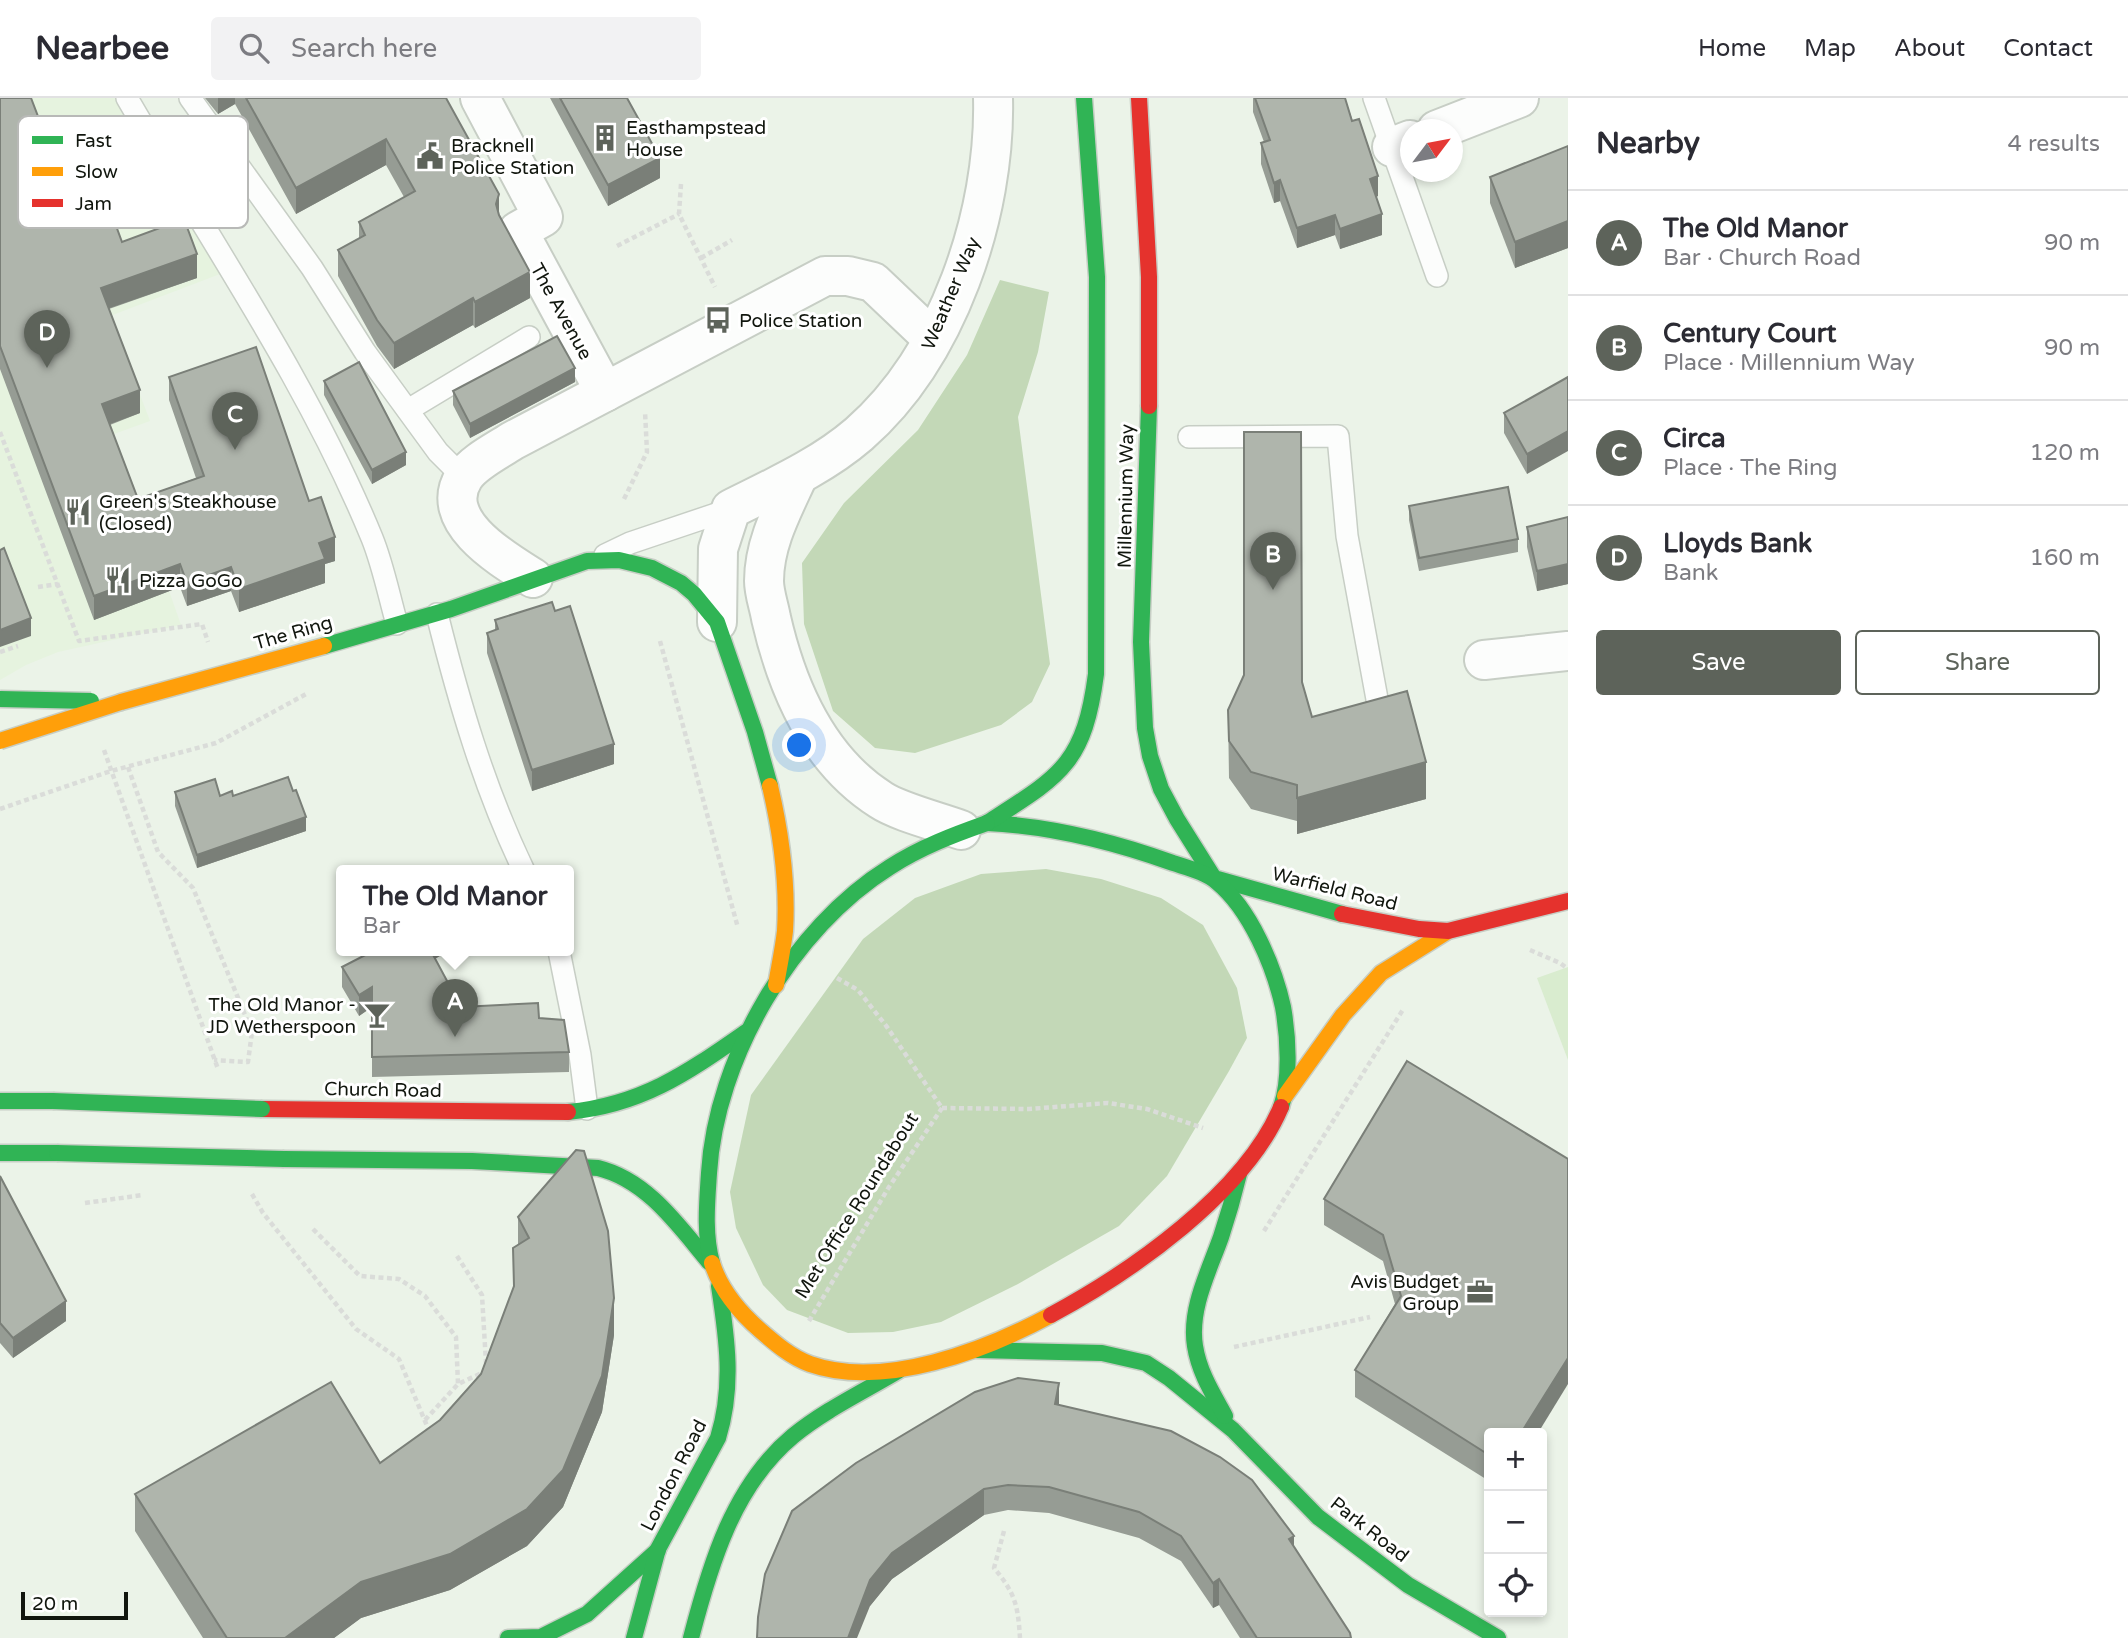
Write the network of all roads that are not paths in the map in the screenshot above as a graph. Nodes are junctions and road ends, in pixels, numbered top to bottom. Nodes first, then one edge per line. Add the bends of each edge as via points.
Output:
1 (127, 98) edge
2 (190, 98) edge
3 (480, 98) edge
4 (993, 98) edge
5 (1084, 98) edge
6 (1139, 98) edge
7 (1374, 98) edge
8 (1519, 98) edge
9 (138, 116) edge
10 (203, 116) edge
11 (1463, 120) edge
12 (1400, 141) edge
13 (248, 179) edge
14 (1412, 182) edge
15 (205, 228) edge
16 (1437, 276) dead end
17 (529, 337) dead end
18 (933, 339) junction
19 (605, 392) junction
20 (408, 410) junction
21 (1189, 438) dead end
22 (798, 475) junction
23 (464, 478) junction
24 (731, 509) junction
25 (597, 558) junction
26 (533, 578) junction
27 (436, 614) junction
28 (717, 622) junction
29 (397, 624) junction
30 (1568, 651) edge
31 (1484, 660) dead end
32 (0, 699) edge
33 (1377, 699) edge
34 (121, 702) junction
35 (0, 741) edge
36 (974, 827) junction
37 (521, 865) edge
38 (1214, 878) junction
39 (1568, 901) edge
40 (1448, 931) junction
41 (560, 956) edge
42 (776, 985) junction
43 (746, 1032) junction
44 (1284, 1098) junction
45 (0, 1101) edge
46 (587, 1109) junction
47 (0, 1153) edge
48 (1239, 1174) junction
49 (709, 1262) junction
50 (719, 1286) junction
51 (977, 1350) junction
52 (898, 1371) junction
53 (1233, 1430) junction
54 (658, 1549) junction
55 (1450, 1627) edge
56 (508, 1638) edge
57 (634, 1638) edge
58 (691, 1638) edge
59 (1498, 1638) edge

1 - 9 lane
2 - 10 lane
3 - 19 street, The Avenue
4 - 18 street, Weather Way via 989,176 977,227
5 - 36 main road, Millennium Way via 1097,276 1093,706 1077,750 1057,776
6 - 38 main road, Millennium Way via 1150,337 1141,656 1145,724 1160,791
7 - 12 lane
8 - 11 street
13 - 20 lane
14 - 16 lane
15 - 29 lane via 327,439 373,540
17 - 20 lane
18 - 19 street via 873,282 825,276
18 - 22 street, Weather Way via 876,418
19 - 23 street via 512,441
20 - 23 lane via 438,452
21 - 33 lane via 1338,436 1347,536
22 - 24 street, Weather Way
22 - 36 street via 770,539 764,583 778,647 801,708 831,756 883,802
23 - 26 street via 457,500 466,526 498,557
24 - 25 lane, Weather Way
24 - 28 street via 718,549
25 - 26 main road, The Ring
25 - 28 main road via 654,567 703,601
26 - 27 main road, The Ring
27 - 29 main road, The Ring
27 - 37 lane via 461,709 500,821
28 - 42 main road via 779,826 785,924
29 - 34 main road, The Ring
30 - 31 street
32 - 34 main road, bridge
34 - 35 main road, The Ring, bridge
36 - 38 main road via 1028,824 1069,831 1137,849
36 - 42 main road via 929,845 855,892 815,930
38 - 40 main road, Warfield Road via 1347,916
38 - 44 main road via 1246,918 1273,968 1284,1008
39 - 40 main road, Warfield Road
40 - 44 main road, Warfield Road via 1381,973 1343,1015
41 - 46 lane
42 - 43 main road
43 - 46 main road, Church Road via 655,1090
43 - 49 main road via 730,1070 713,1135 707,1201
44 - 48 main road via 1263,1142
45 - 46 main road, Church Road, bridge via 525,1113
47 - 49 main road, bridge via 584,1166 617,1174 634,1184
48 - 51 main road via 1156,1249 1087,1296
48 - 53 main road, Park Road via 1200,1294 1194,1336 1205,1382
49 - 50 main road
50 - 52 main road via 746,1318 793,1358 831,1369
50 - 54 main road, London Road via 729,1353 725,1420
51 - 52 main road
51 - 53 main road, Park Road via 1102,1353 1146,1363
52 - 58 main road via 807,1427 764,1467 730,1524
53 - 55 main road, Park Road via 1318,1517 1408,1585
54 - 56 main road via 587,1614 541,1637
54 - 57 main road, London Road
55 - 59 main road, Park Road

